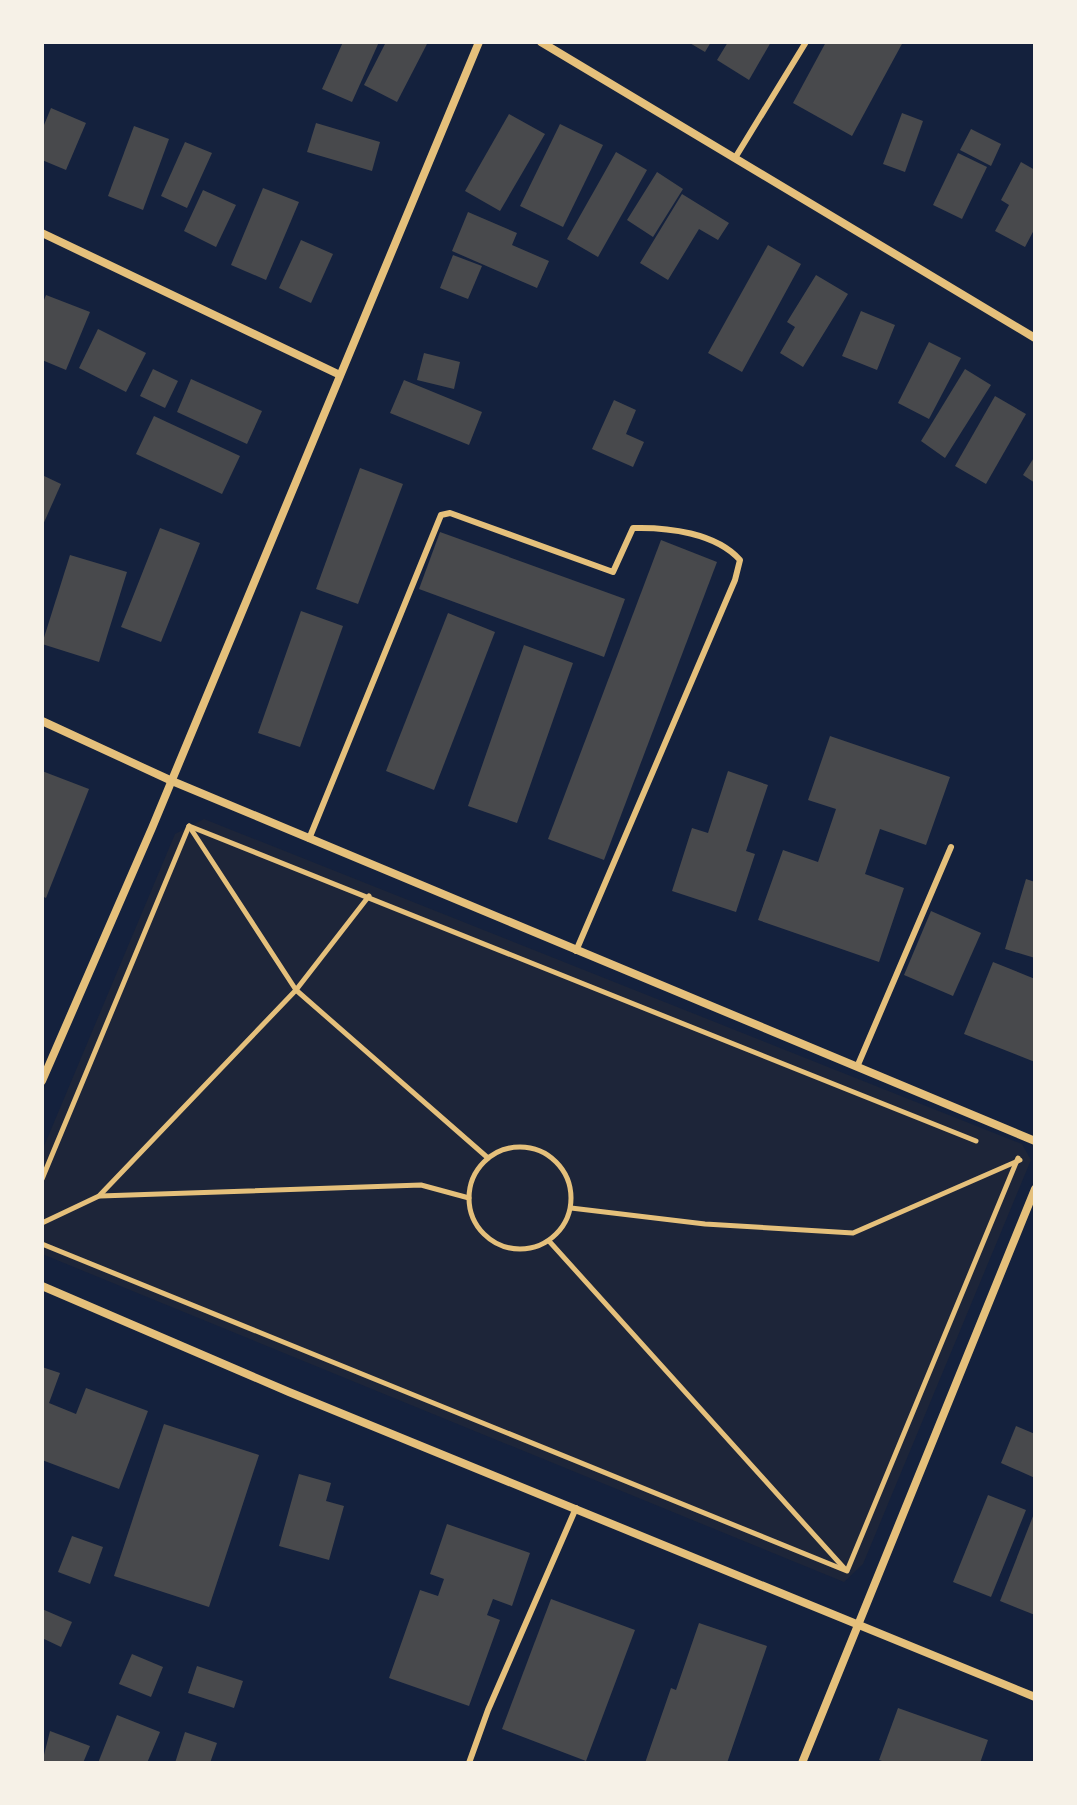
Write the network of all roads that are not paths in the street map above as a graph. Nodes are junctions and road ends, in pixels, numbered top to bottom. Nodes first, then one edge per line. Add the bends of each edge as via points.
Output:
1 (479, 42) edge
2 (541, 42) edge
3 (806, 42) edge
4 (735, 158) junction
5 (42, 233) edge
6 (1035, 338) edge
7 (340, 375) junction
8 (42, 721) edge
9 (172, 781) junction
10 (309, 839) junction
11 (951, 847) dead end
12 (576, 951) junction
13 (857, 1067) junction
14 (42, 1081) edge
15 (1035, 1141) edge
16 (1035, 1189) edge
17 (42, 1286) edge
18 (576, 1508) junction
19 (859, 1624) junction
20 (1035, 1697) edge
21 (469, 1763) edge
22 (802, 1763) edge

1 - 7 street
2 - 4 street
3 - 4 lane
4 - 6 street
5 - 7 street
7 - 9 street
8 - 9 street
9 - 10 street
9 - 14 street
10 - 12 street
10 - 12 lane via 441,515 450,513 613,572 633,528 673,528 731,550 740,560 735,580
11 - 13 lane
12 - 13 street
13 - 15 street
16 - 19 street
17 - 18 street
18 - 19 street
18 - 21 lane
19 - 20 street
19 - 22 street

